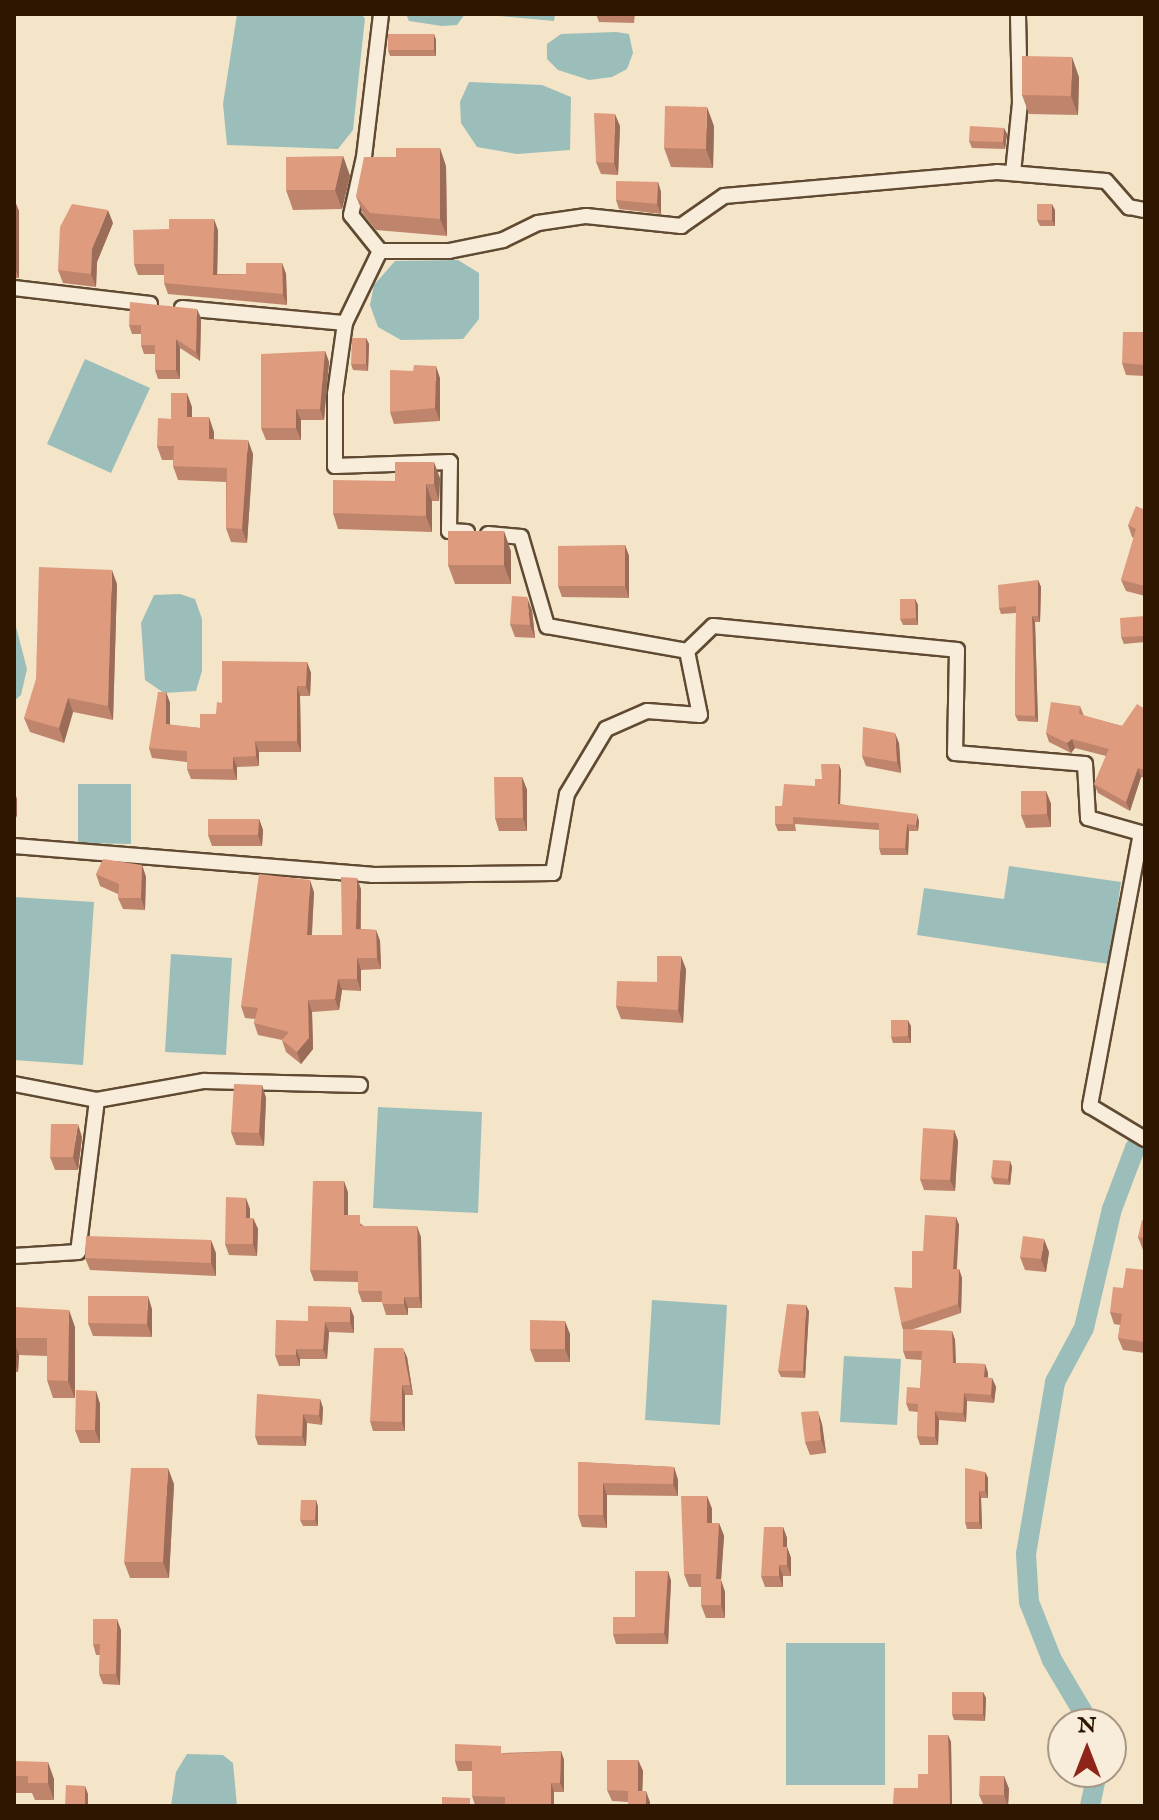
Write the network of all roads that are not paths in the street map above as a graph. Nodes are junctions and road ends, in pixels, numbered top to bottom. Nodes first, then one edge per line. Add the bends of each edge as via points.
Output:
1 (381, 14) edge
2 (1018, 14) edge
3 (1013, 173) junction
4 (1145, 210) edge
5 (380, 251) junction
6 (14, 288) edge
7 (345, 323) junction
8 (687, 651) junction
9 (14, 846) edge
10 (14, 1084) edge
11 (360, 1085) dead end
12 (97, 1100) junction
13 (1139, 1135) edge
14 (14, 1256) edge

1 - 5 street via 364,157 351,215
2 - 3 street via 1020,103
3 - 4 street via 1106,181 1129,207
3 - 5 street via 724,196 681,226 586,216 538,223 503,240 449,251
5 - 7 street
6 - 7 street
7 - 8 street via 335,394 335,466 450,462 449,531 521,537 547,626
8 - 9 street via 700,715 647,711 606,729 567,794 553,873 372,875
8 - 13 street via 713,626 957,650 955,753 1085,764 1088,818 1141,833 1090,1106
10 - 12 street
11 - 12 street via 204,1081
12 - 14 street via 78,1252

